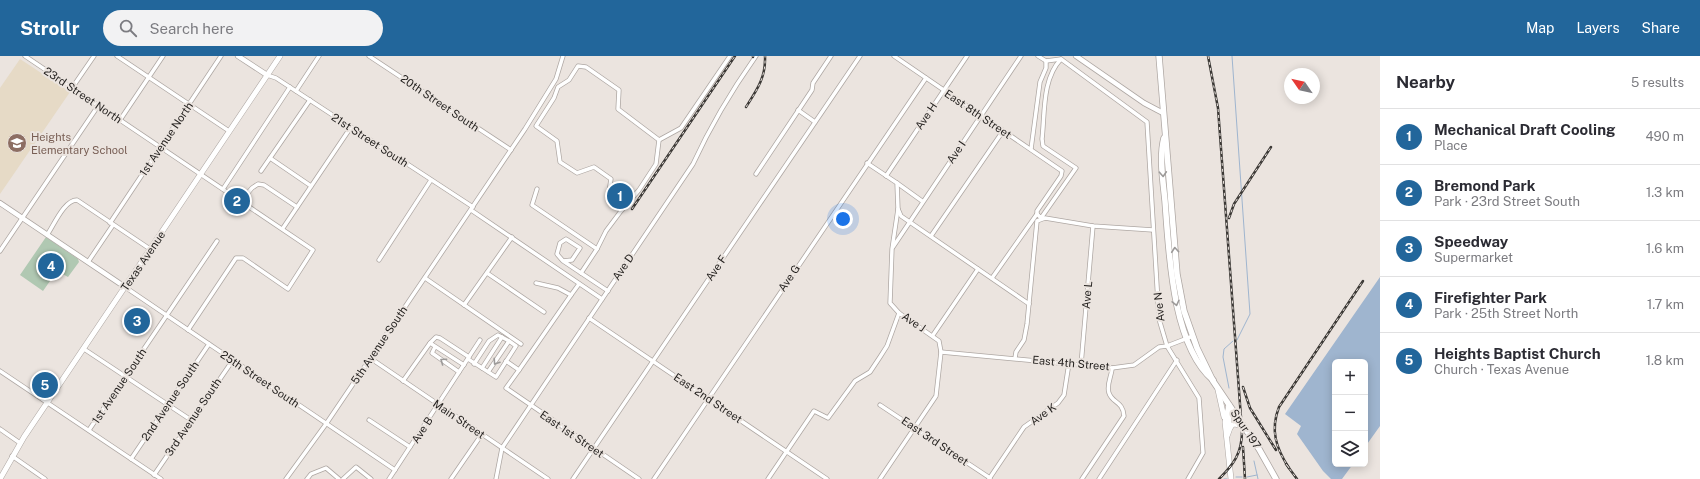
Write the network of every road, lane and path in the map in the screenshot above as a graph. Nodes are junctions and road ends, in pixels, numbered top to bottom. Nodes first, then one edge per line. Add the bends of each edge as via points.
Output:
1 (25, 56) edge
2 (94, 56) edge
3 (117, 56) edge
4 (163, 56) edge
5 (221, 56) edge
6 (238, 56) edge
7 (280, 56) edge
8 (319, 56) edge
9 (369, 56) edge
10 (563, 56) edge
11 (730, 56) edge
12 (756, 56) edge
13 (831, 56) edge
14 (860, 56) edge
15 (894, 56) edge
16 (967, 56) edge
17 (1021, 56) edge
18 (1038, 56) edge
19 (1076, 56) edge
20 (1159, 56) edge
21 (1060, 59) junction
22 (1046, 61) junction
23 (267, 75) junction
24 (148, 77) junction
25 (926, 78) junction
26 (290, 87) junction
27 (72, 88) junction
28 (943, 90) junction
29 (296, 91) junction
30 (310, 100) junction
31 (189, 104) junction
32 (98, 106) junction
33 (798, 110) junction
34 (1163, 113) junction
35 (980, 116) junction
36 (120, 120) junction
37 (815, 122) junction
38 (352, 127) junction
39 (229, 131) junction
40 (1003, 131) junction
41 (659, 140) junction
42 (160, 147) junction
43 (1031, 149) junction
44 (511, 150) junction
45 (270, 158) junction
46 (867, 163) junction
47 (261, 171) dead end
48 (201, 174) junction
49 (756, 174) dead end
50 (886, 176) junction
51 (432, 180) junction
52 (897, 183) junction
53 (311, 186) junction
54 (222, 189) junction
55 (537, 189) dead end
56 (242, 201) junction
57 (922, 201) junction
58 (0, 203) edge
59 (297, 207) junction
60 (472, 208) junction
61 (898, 209) junction
62 (621, 211) junction
63 (1037, 214) junction
64 (22, 218) junction
65 (1041, 218) junction
66 (910, 222) junction
67 (111, 224) junction
68 (1093, 226) junction
69 (283, 228) junction
70 (1153, 230) junction
71 (48, 235) junction
72 (931, 236) junction
73 (512, 237) junction
74 (217, 242) dead end
75 (150, 249) junction
76 (597, 249) junction
77 (892, 249) junction
78 (0, 250) edge
79 (379, 260) dead end
80 (563, 261) junction
81 (88, 262) junction
82 (978, 269) junction
83 (487, 273) junction
84 (581, 273) junction
85 (425, 278) junction
86 (992, 278) junction
87 (536, 283) dead end
88 (579, 284) junction
89 (125, 287) junction
90 (608, 291) junction
91 (571, 295) junction
92 (602, 299) junction
93 (1029, 304) junction
94 (464, 305) junction
95 (544, 312) dead end
96 (899, 313) junction
97 (167, 316) junction
98 (589, 318) junction
99 (188, 330) junction
100 (933, 335) junction
101 (502, 337) junction
102 (1190, 337) junction
103 (480, 340) dead end
104 (509, 341) junction
105 (430, 343) junction
106 (209, 344) junction
107 (521, 344) dead end
108 (1167, 346) junction
109 (435, 347) junction
110 (84, 349) junction
111 (941, 352) junction
112 (370, 358) junction
113 (468, 358) junction
114 (1015, 358) junction
115 (233, 360) junction
116 (653, 360) junction
117 (1177, 360) junction
118 (506, 361) junction
119 (1069, 363) junction
120 (474, 364) junction
121 (464, 365) junction
122 (1081, 365) junction
123 (482, 368) junction
124 (1112, 368) junction
125 (519, 370) junction
126 (0, 371) edge
127 (459, 372) junction
128 (488, 372) junction
129 (126, 376) junction
130 (403, 382) junction
131 (1218, 389) junction
132 (708, 398) junction
133 (47, 403) junction
134 (168, 405) junction
135 (438, 405) junction
136 (530, 405) junction
137 (880, 405) dead end
138 (1229, 405) junction
139 (191, 420) junction
140 (370, 420) dead end
141 (1225, 422) junction
142 (326, 424) junction
143 (914, 428) junction
144 (1246, 428) junction
145 (0, 429) edge
146 (89, 430) junction
147 (482, 434) junction
148 (1228, 434) junction
149 (20, 443) junction
150 (410, 447) junction
151 (502, 448) junction
152 (594, 448) junction
153 (786, 452) junction
154 (12, 456) junction
155 (131, 459) junction
156 (6, 465) junction
157 (395, 470) junction
158 (0, 474) edge
159 (157, 477) edge
160 (0, 479) edge
161 (45, 479) edge
162 (286, 479) edge
163 (307, 479) edge
164 (339, 479) edge
165 (343, 479) edge
166 (371, 479) edge
167 (389, 479) edge
168 (451, 479) edge
169 (496, 479) edge
170 (548, 479) edge
171 (572, 479) edge
172 (639, 479) edge
173 (654, 479) edge
174 (768, 479) edge
175 (827, 479) edge
176 (880, 479) edge
177 (990, 479) edge
178 (1082, 479) edge
179 (1099, 479) edge
180 (1188, 479) edge
181 (1231, 479) edge
182 (1276, 479) edge

1 - 27 street, 23rd Street North
2 - 27 street
3 - 24 street
4 - 24 street
5 - 31 street, 1st Avenue North
6 - 23 street
7 - 23 main road, Texas Avenue
8 - 29 street
9 - 44 street, 20th Street South
10 - 44 street, 5th Avenue South via 550,91
11 - 41 street via 681,128
12 - 90 street, Ave D via 740,78 693,164
13 - 33 street
14 - 37 street, Ave F
15 - 25 street, East 8th Street
16 - 28 street, Ave H
17 - 35 street, Ave I
18 - 22 street
19 - 34 street via 1144,103
20 - 34 main road, Spur 197
21 - 22 street
21 - 65 street via 1048,78 1043,146 1076,168
21 - 70 street, Ave N via 1147,122
22 - 43 street via 1040,82
23 - 26 street, 21st Street South
23 - 39 main road, Texas Avenue
24 - 31 street
24 - 36 street
25 - 28 street, East 8th Street
25 - 46 street, Ave G
26 - 29 street, 21st Street South
26 - 54 street
27 - 32 street, 23rd Street North
28 - 35 street, East 8th Street
28 - 50 street, Ave H
29 - 30 street, 21st Street South
30 - 38 street, 21st Street South
30 - 45 street
31 - 39 street
31 - 42 street, 1st Avenue North
32 - 36 street, 23rd Street North
32 - 64 street
33 - 37 street
33 - 49 street
34 - 102 main road, Spur 197 via 1178,281
35 - 40 street, East 8th Street
35 - 57 street, Ave I
36 - 42 street, 23rd Street North
37 - 116 street, Ave F
38 - 51 street, 21st Street South
38 - 53 street
39 - 48 main road, Texas Avenue
40 - 43 street, East 8th Street
40 - 72 street
41 - 62 street via 656,164
41 - 62 street via 618,109 620,90 586,67 578,66 569,80 558,87 536,126 557,141 560,162 577,173 594,167 611,179 608,198
42 - 48 street, 23rd Street North
42 - 67 street, 1st Avenue North
43 - 63 street, East 8th Street via 1062,171
44 - 60 street, 5th Avenue South
45 - 47 street
45 - 53 street
46 - 50 street
46 - 132 street, Ave G
48 - 54 street, 23rd Street North
48 - 75 main road, Texas Avenue
50 - 52 street
51 - 60 street, 21st Street South
51 - 79 street
52 - 57 street
52 - 61 street, Ave J
53 - 59 street
54 - 56 street, 23rd Street North
55 - 76 street via 532,205
56 - 59 street via 258,184 264,185
56 - 69 street, 23rd Street North
57 - 66 street, Ave I
58 - 64 street
59 - 69 street
60 - 73 street, 21st Street South
60 - 85 street, 5th Avenue South
61 - 66 street via 901,216
61 - 77 street, Ave J
62 - 76 street via 606,231
63 - 65 street
63 - 86 street
64 - 71 street
64 - 78 street
65 - 68 street
65 - 93 street via 1035,226
66 - 72 street
66 - 77 street, Ave I
67 - 71 street via 75,200 67,205
67 - 75 street
67 - 81 street, 1st Avenue North
68 - 70 street
68 - 122 street, Ave L
69 - 99 street, 23rd Street North via 313,250 288,289 243,258 236,258
70 - 108 street, Ave N via 1159,319
71 - 81 street
72 - 82 street
73 - 83 street
73 - 88 street, 21st Street South
74 - 97 street, 1st Avenue South
75 - 89 main road, Texas Avenue
76 - 84 street
77 - 96 street, Ave J via 890,303
80 - 80 street via 572,260 580,248 566,239 560,243 557,254
80 - 84 street
81 - 89 street
82 - 86 street
82 - 100 street
83 - 94 street
83 - 95 street
84 - 90 street
85 - 94 street
85 - 112 street, 5th Avenue South
86 - 93 street
87 - 91 street via 558,288
88 - 91 street
88 - 92 street, 21st Street South
89 - 97 street, 25th Street South
89 - 110 main road, Texas Avenue
90 - 92 street, Ave D
91 - 125 street
92 - 98 street, Ave D
93 - 114 street via 1024,340
94 - 107 street
96 - 100 street, Ave J
96 - 153 street via 887,346 870,372 855,381 828,418 814,411
97 - 99 street, 25th Street South
97 - 129 street, 1st Avenue South
98 - 116 street, East 2nd Street
98 - 136 street, Ave D
99 - 106 street, 25th Street South
100 - 111 street, Ave J via 940,341
101 - 104 street
101 - 120 street via 498,335 489,341
101 - 123 street
102 - 108 street, East 4th Street
102 - 131 main road, Spur 197
103 - 113 street, Ave B
104 - 118 street via 516,346
104 -> 128 street
105 - 109 street
105 - 113 street via 436,337
105 - 130 street
106 - 115 street, 25th Street South
106 - 134 street, 2nd Avenue South
108 - 117 street, Ave N
108 - 124 street, East 4th Street via 1159,347 1134,365
109 - 121 street
127 -> 109 street via 432,353
110 - 129 street
110 - 133 main road, Texas Avenue
111 - 114 street, East 4th Street
111 - 143 street via 936,396
112 - 130 street, Main Street
112 - 142 street, 5th Avenue South
113 - 120 street
113 - 121 street, Ave B
114 - 119 street, East 4th Street
115 - 139 street, 3rd Avenue South
115 - 142 street, 25th Street South
116 - 132 street, East 2nd Street
116 - 152 street, Ave F
117 - 179 street
117 - 180 street, Ave N via 1199,398 1203,453
118 - 125 street
118 - 128 street via 496,377
119 - 122 street, East 4th Street
119 - 177 street, Ave K via 1064,395 1024,427
120 - 123 street
121 - 127 street, Ave B
122 - 124 street, East 4th Street
123 - 128 street
124 - 178 street via 1108,391 1120,404 1124,416
125 - 136 street, East 1st Street via 506,388
126 - 133 street
127 - 135 street, Ave B
129 - 134 street
129 - 146 street, 1st Avenue South
130 - 135 street, Main Street
131 - 138 main road, Spur 197
131 - 141 main road
132 - 153 street, East 2nd Street
132 - 173 street, Ave G
133 - 146 street
133 - 149 main road, Texas Avenue
134 - 139 street
134 - 155 street, 2nd Avenue South
135 - 147 street, Main Street
135 - 150 street, Ave B
136 - 151 street, Ave D
136 - 152 street, East 1st Street
137 - 143 street, East 3rd Street
138 - 141 main road
138 - 144 main road, Spur 197
138 - 148 main road
139 - 159 street, 3rd Avenue South
140 - 150 street
141 - 148 main road
142 - 157 street, 25th Street South
142 - 162 street, 5th Avenue South
143 - 176 street
143 - 177 street, East 3rd Street
144 - 148 main road via 1235,424 1231,426
144 - 182 main road, Spur 197
145 - 149 street
146 - 155 street
147 - 151 street, Main Street
147 - 168 street
148 - 181 main road
149 - 154 main road, Texas Avenue
150 - 157 street, Ave B
151 - 169 street, Ave D
151 - 170 street, Main Street
152 - 171 street, Ave F
152 - 172 street, East 1st Street
153 - 174 street
153 - 175 street, East 2nd Street
154 - 156 main road, Texas Avenue
154 - 161 street
155 - 159 street
156 - 158 street, Texas Avenue
156 - 160 main road, Texas Avenue
157 - 167 street, Ave B
163 - 164 street via 311,474 326,468
165 - 166 street via 356,467

